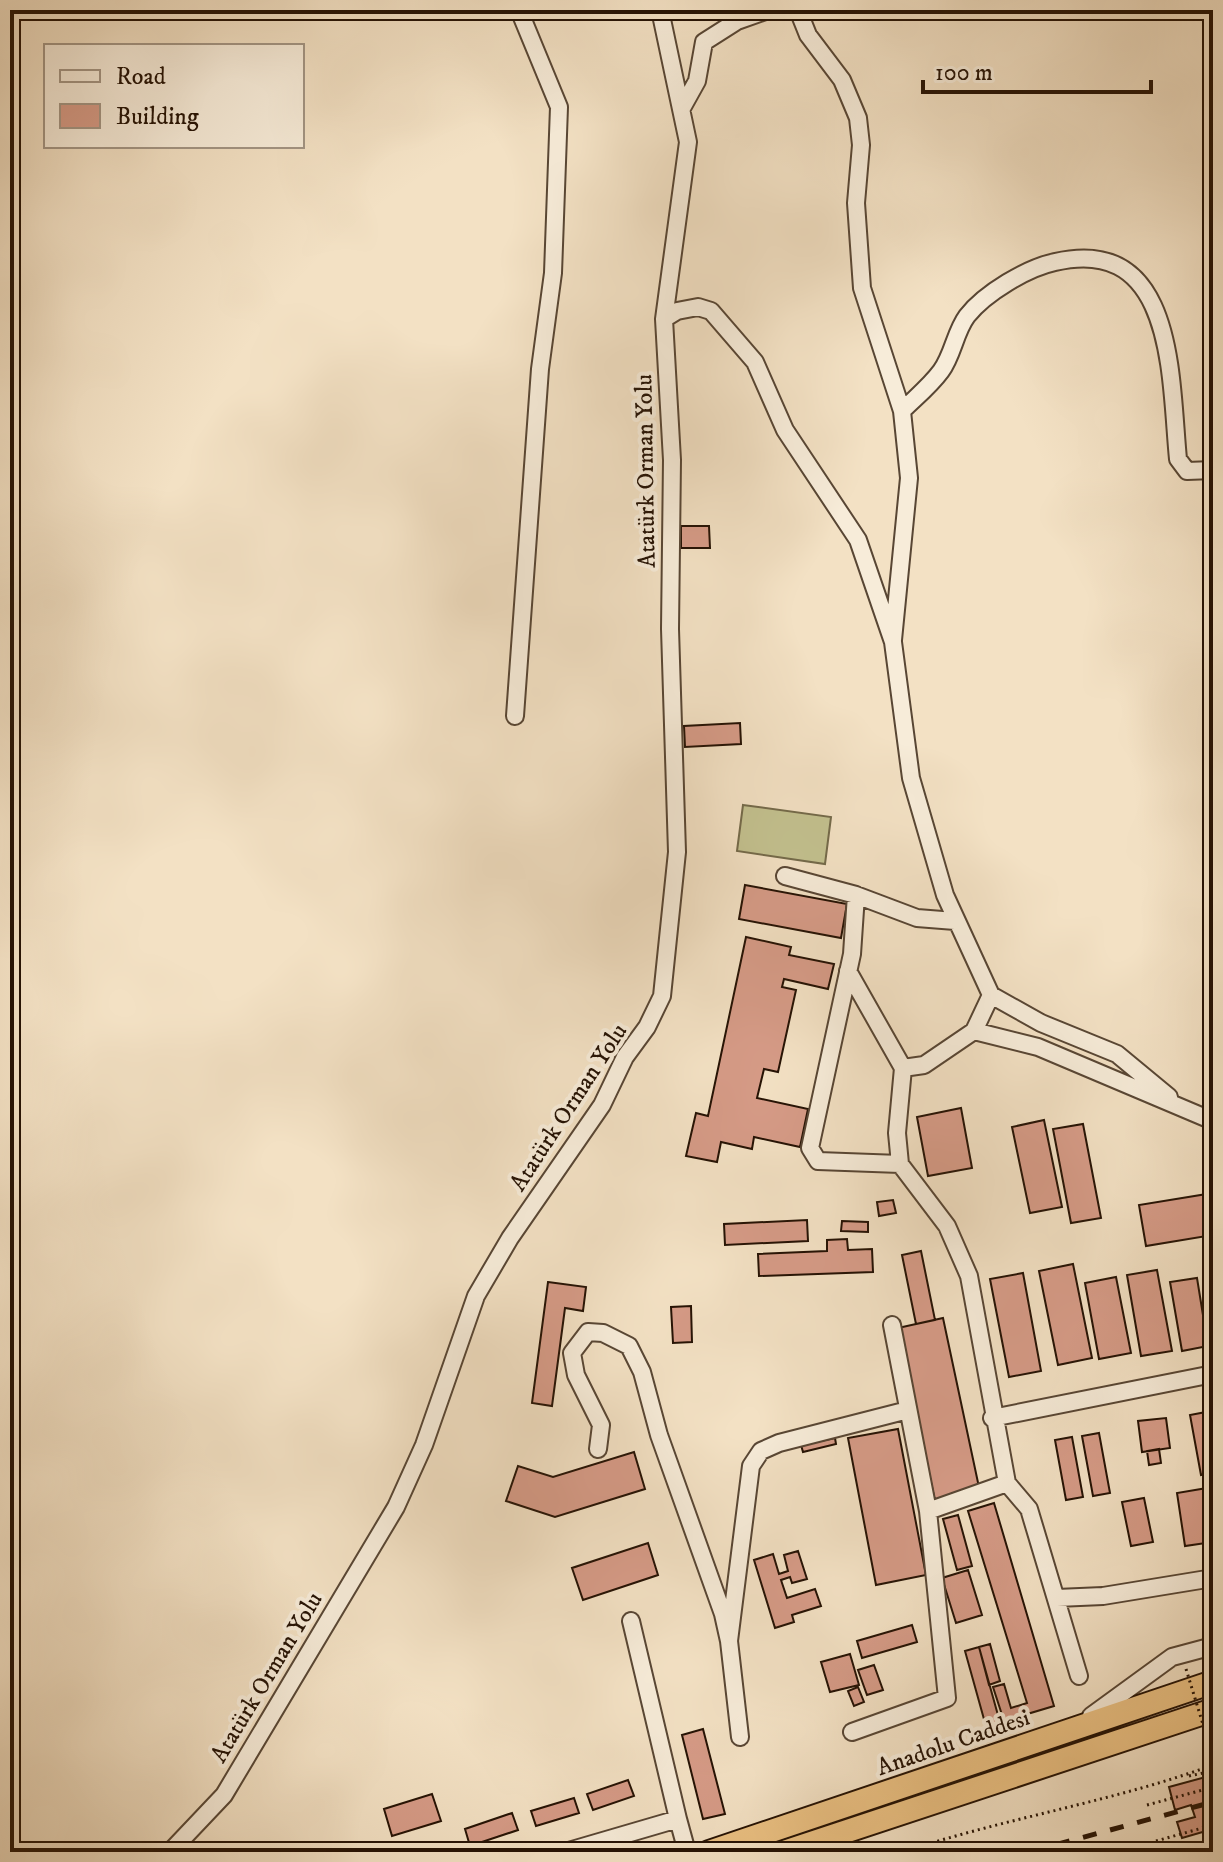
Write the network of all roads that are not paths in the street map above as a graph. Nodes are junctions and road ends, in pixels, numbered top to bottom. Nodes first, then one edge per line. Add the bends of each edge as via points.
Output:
1 (519, 10) edge
2 (660, 10) edge
3 (768, 10) edge
4 (798, 10) edge
5 (682, 108) junction
6 (664, 319) junction
7 (902, 411) junction
8 (1213, 470) edge
9 (893, 642) junction
10 (515, 716) dead end
11 (785, 876) dead end
12 (856, 895) junction
13 (955, 921) junction
14 (848, 971) junction
15 (991, 995) junction
16 (974, 1031) junction
17 (903, 1068) junction
18 (1182, 1108) junction
19 (1213, 1121) edge
20 (900, 1164) junction
21 (892, 1325) dead end
22 (1213, 1374) edge
23 (908, 1410) junction
24 (992, 1418) junction
25 (598, 1449) dead end
26 (1007, 1483) junction
27 (928, 1511) junction
28 (1213, 1578) edge
29 (1057, 1598) junction
30 (631, 1621) dead end
31 (729, 1641) junction
32 (1213, 1646) edge
33 (1079, 1676) dead end
34 (1213, 1682) edge
35 (1213, 1710) edge
36 (852, 1732) dead end
37 (740, 1737) dead end
38 (1048, 1738) junction
39 (678, 1819) junction
40 (170, 1852) edge
41 (565, 1852) edge
42 (687, 1852) edge
43 (709, 1852) edge
44 (784, 1852) edge

1 - 10 street via 559,107 553,273 540,369
2 - 5 street, Atatürk Orman Yolu
3 - 5 street via 737,21 704,42 697,81
4 - 7 street via 808,35 842,80 858,118 862,288
5 - 6 street, Atatürk Orman Yolu via 688,142
6 - 9 street via 688,309 711,311 755,362 785,430 858,540
6 - 40 street, Atatürk Orman Yolu via 672,460 670,629 677,852 662,996 602,1105 476,1296 424,1445 396,1507 224,1795
7 - 8 street via 942,371 966,317 989,296 1046,264 1074,257 1110,259 1130,271 1163,325 1178,459 1187,471
7 - 9 street via 909,478
9 - 13 street via 911,778
11 - 12 street
12 - 13 street via 917,918
12 - 14 street
13 - 15 street
14 - 17 street
14 - 20 street via 810,1148 818,1161
15 - 16 street
15 - 18 street via 1041,1023 1117,1054
16 - 17 street via 924,1065
16 - 18 street via 1038,1047
17 - 20 street
18 - 19 street
20 - 24 street via 947,1226 969,1276
21 - 23 street
22 - 24 street
23 - 27 street
23 - 31 street via 761,1451 751,1466
24 - 26 street
25 - 31 street via 601,1425 576,1375 572,1353 588,1332 629,1346 642,1372
26 - 27 street
26 - 29 street via 1029,1509
27 - 36 street via 947,1698
28 - 29 street
29 - 33 street
30 - 39 street
31 - 37 street
32 - 38 street via 1172,1657 1106,1708
34 - 38 highway, Anadolu Caddesi
35 - 44 highway
38 - 43 highway, Anadolu Caddesi
39 - 41 street
39 - 42 street

